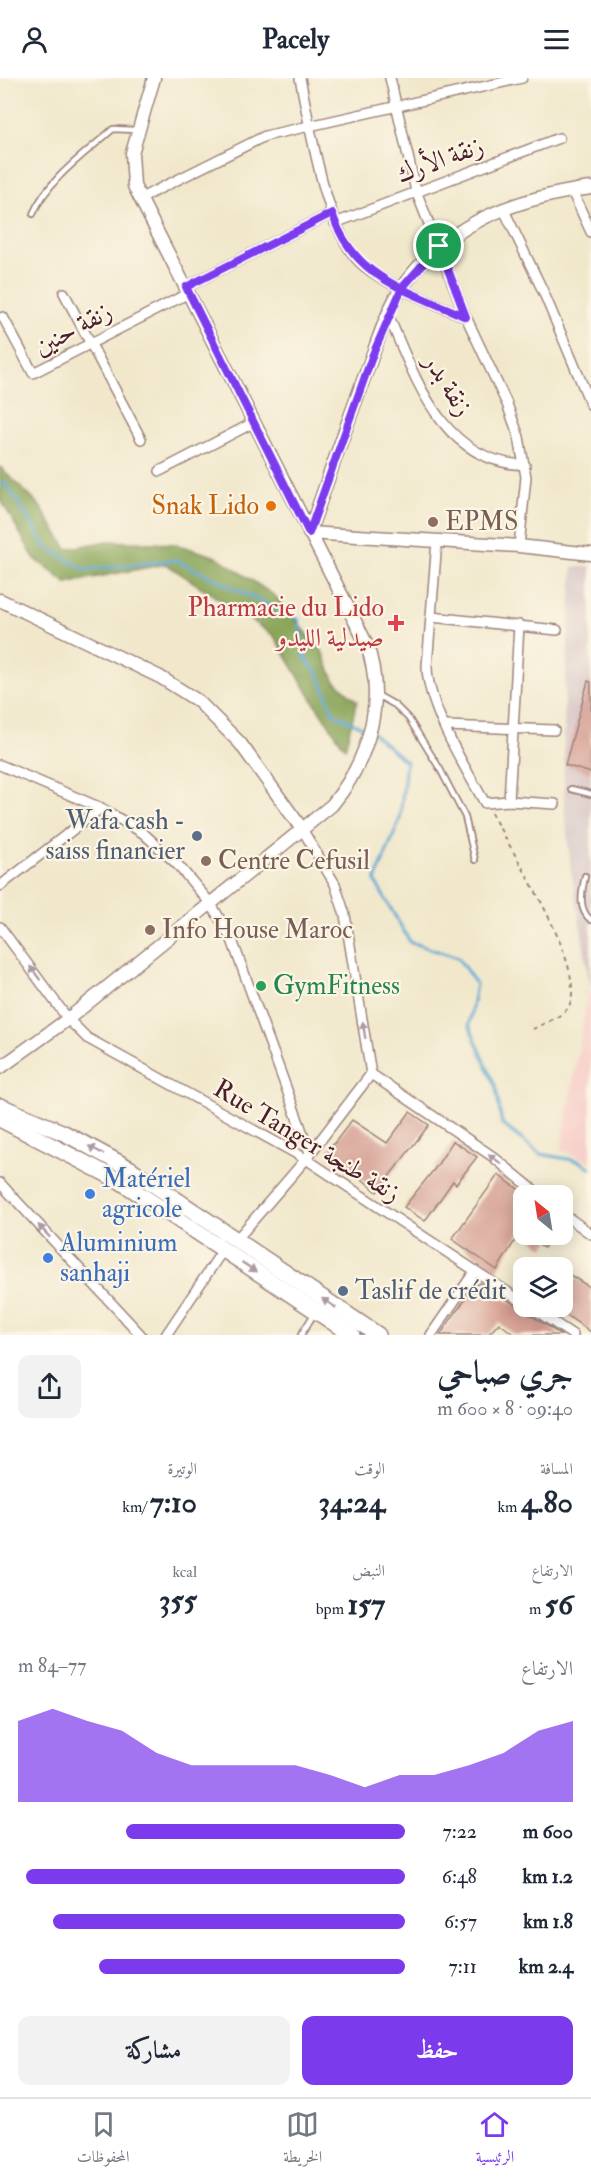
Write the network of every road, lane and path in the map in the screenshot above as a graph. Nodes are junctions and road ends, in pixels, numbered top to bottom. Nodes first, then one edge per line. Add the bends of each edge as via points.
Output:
1 (156, 78) edge
2 (300, 78) edge
3 (390, 78) edge
4 (522, 78) edge
5 (397, 108) junction
6 (310, 126) junction
7 (137, 131) junction
8 (559, 138) dead end
9 (591, 188) edge
10 (417, 190) junction
11 (572, 190) junction
12 (139, 199) junction
13 (503, 208) junction
14 (33, 214) dead end
15 (334, 218) junction
16 (591, 232) edge
17 (439, 246) junction
18 (402, 288) junction
19 (187, 290) junction
20 (64, 293) dead end
21 (3, 317) dead end
22 (389, 317) junction
23 (466, 317) junction
24 (90, 343) junction
25 (591, 377) edge
26 (582, 381) junction
27 (591, 405) edge
28 (253, 423) junction
29 (141, 439) dead end
30 (525, 465) junction
31 (160, 471) dead end
32 (309, 533) junction
33 (437, 541) junction
34 (519, 546) junction
35 (591, 554) edge
36 (0, 600) edge
37 (431, 617) junction
38 (519, 626) junction
39 (557, 630) dead end
40 (374, 699) junction
41 (446, 726) junction
42 (511, 727) junction
43 (554, 730) dead end
44 (2, 767) edge
45 (571, 789) dead end
46 (591, 794) edge
47 (509, 801) junction
48 (485, 803) junction
49 (555, 804) dead end
50 (101, 808) junction
51 (302, 829) junction
52 (475, 860) dead end
53 (585, 876) dead end
54 (0, 886) edge
55 (211, 904) junction
56 (591, 920) edge
57 (0, 927) edge
58 (68, 1020) junction
59 (533, 1029) dead end
60 (0, 1068) edge
61 (371, 1074) junction
62 (0, 1106) edge
63 (0, 1119) edge
64 (308, 1156) junction
65 (0, 1183) edge
66 (528, 1185) edge
67 (573, 1221) edge
68 (591, 1234) edge
69 (237, 1239) junction
70 (223, 1250) junction
71 (475, 1271) junction
72 (513, 1296) edge
73 (316, 1312) junction
74 (546, 1317) edge
75 (141, 1335) edge
76 (166, 1335) edge
77 (301, 1335) edge
78 (352, 1335) edge
79 (378, 1335) edge
80 (431, 1335) edge
81 (573, 1335) edge

1 - 7 street
2 - 6 street
3 - 5 street
4 - 5 street
5 - 6 street
5 - 10 street
6 - 12 street via 258,139
6 - 15 street
7 - 12 street via 131,164
7 - 14 lane via 113,129 49,188
8 - 10 street, زنقة الأرك
9 - 11 street
10 - 15 street, زنقة الأرك
10 - 17 street
11 - 13 street
11 - 16 street
12 - 19 street
13 - 17 street via 470,224
13 - 26 street
15 - 18 street via 344,241 362,265
15 - 19 street, زنقة الأرك
17 - 18 street
17 - 23 street
18 - 22 street
18 - 23 street
19 - 24 street, زنقة حنين
19 - 28 street
20 - 24 street
21 - 24 street, زنقة حنين via 33,374
22 - 30 street, زنقة بدر via 439,420 488,459
22 - 32 street
23 - 30 street via 507,404
24 - 29 street
25 - 26 street
26 - 27 street
28 - 31 street
28 - 32 street
30 - 34 street
32 - 33 street
32 - 40 street via 366,643 374,673
33 - 34 street
33 - 37 street
34 - 35 street
36 - 51 street via 160,677 198,701 240,742
37 - 38 street
37 - 41 street via 427,680
38 - 39 street
38 - 42 street
40 - 51 street via 359,765 332,805
40 - 52 lane via 395,705 409,719 465,817
41 - 42 street
41 - 48 street
42 - 43 street
42 - 47 street
44 - 50 street
45 - 46 lane
47 - 48 street
47 - 49 street
48 - 59 path via 553,920 573,974 573,1000 568,1009
50 - 54 street
50 - 55 street via 143,833
51 - 55 street
61 -> 51 street via 345,915 335,884
53 - 56 lane via 582,909
55 - 58 street
55 - 64 street via 232,940
58 -> 57 street, Rue Tanger زنقة طنجة
58 - 60 street
58 - 64 street, Rue Tanger زنقة طنجة via 98,1046
61 - 64 street
66 -> 61 street via 492,1156
69 -> 62 main road via 129,1168 64,1133
63 - 70 main road via 97,1168
64 - 69 street
64 - 71 street, Rue Tanger زنقة طنجة
75 -> 65 street
67 - 68 street
79 -> 69 main road
70 -> 73 main road
70 - 76 street
71 - 72 street, Rue Tanger زنقة طنجة
71 - 80 street
73 - 77 lane
73 - 78 main road
74 - 81 street

